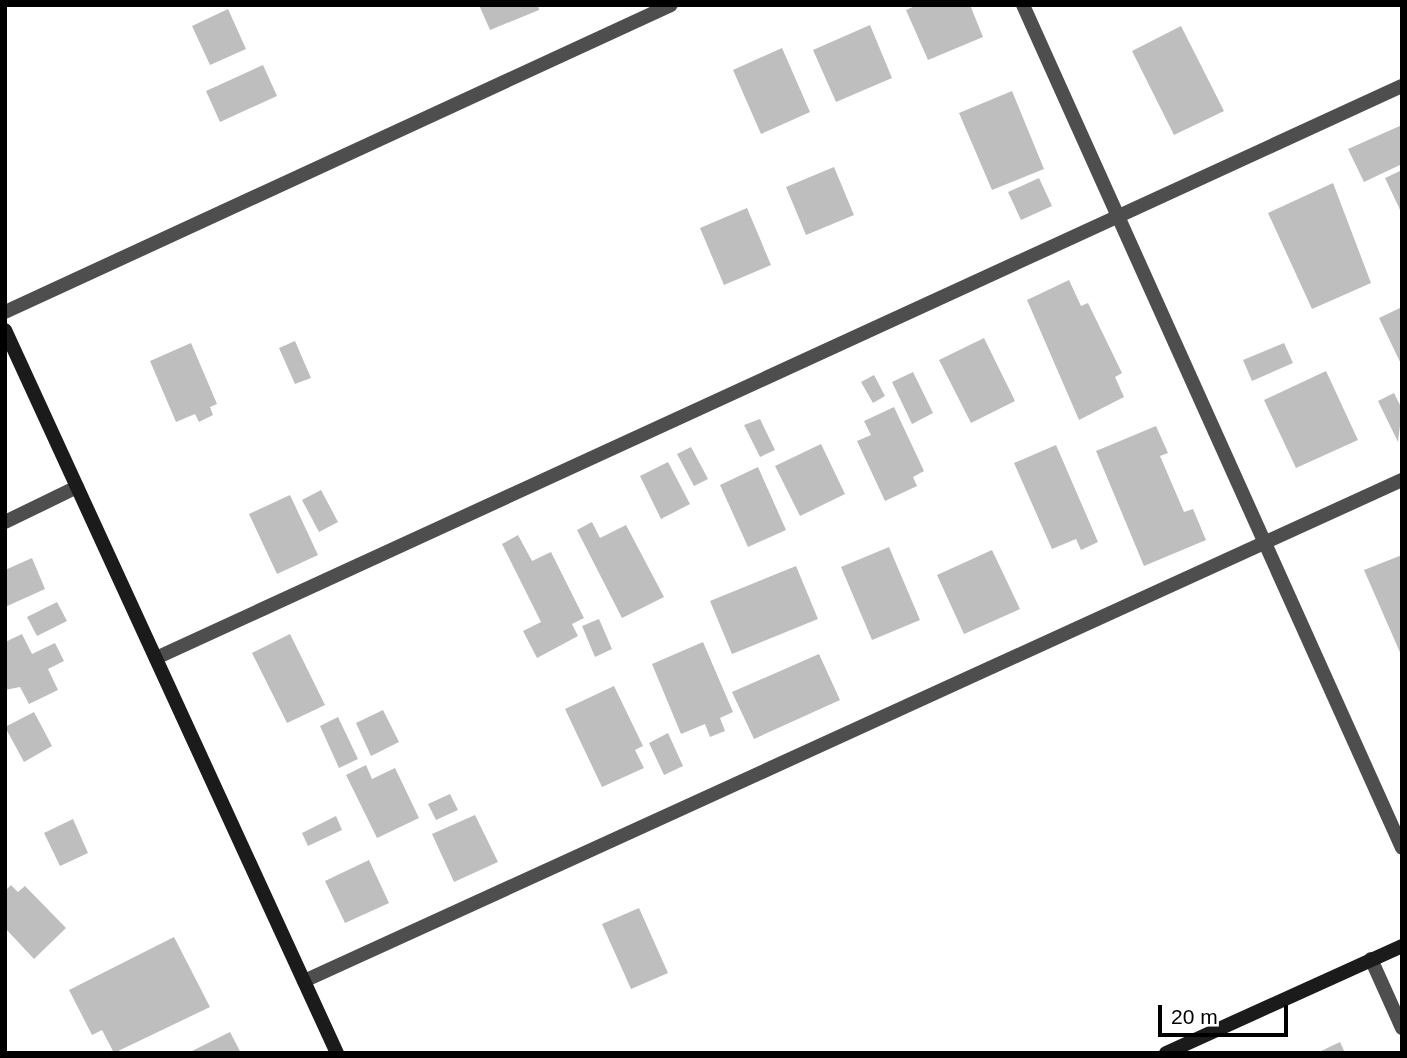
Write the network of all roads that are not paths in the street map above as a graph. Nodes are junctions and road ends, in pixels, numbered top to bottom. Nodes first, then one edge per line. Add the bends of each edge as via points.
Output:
1 (671, 5) edge
2 (1023, 5) edge
3 (1402, 86) edge
4 (1117, 220) junction
5 (5, 312) edge
6 (5, 330) edge
7 (1402, 480) edge
8 (78, 488) junction
9 (5, 522) edge
10 (1264, 543) junction
11 (156, 658) junction
12 (1402, 848) edge
13 (1402, 946) edge
14 (1371, 959) junction
15 (304, 981) junction
16 (1402, 1028) edge
17 (337, 1053) edge
18 (1166, 1053) edge

1 - 5 street
2 - 4 street
3 - 4 street
4 - 10 street
4 - 11 street
6 - 8 street
7 - 10 street
8 - 9 street
8 - 11 street
10 - 12 street
10 - 15 street
11 - 15 street
13 - 14 street
14 - 16 street
14 - 18 street
15 - 17 street

